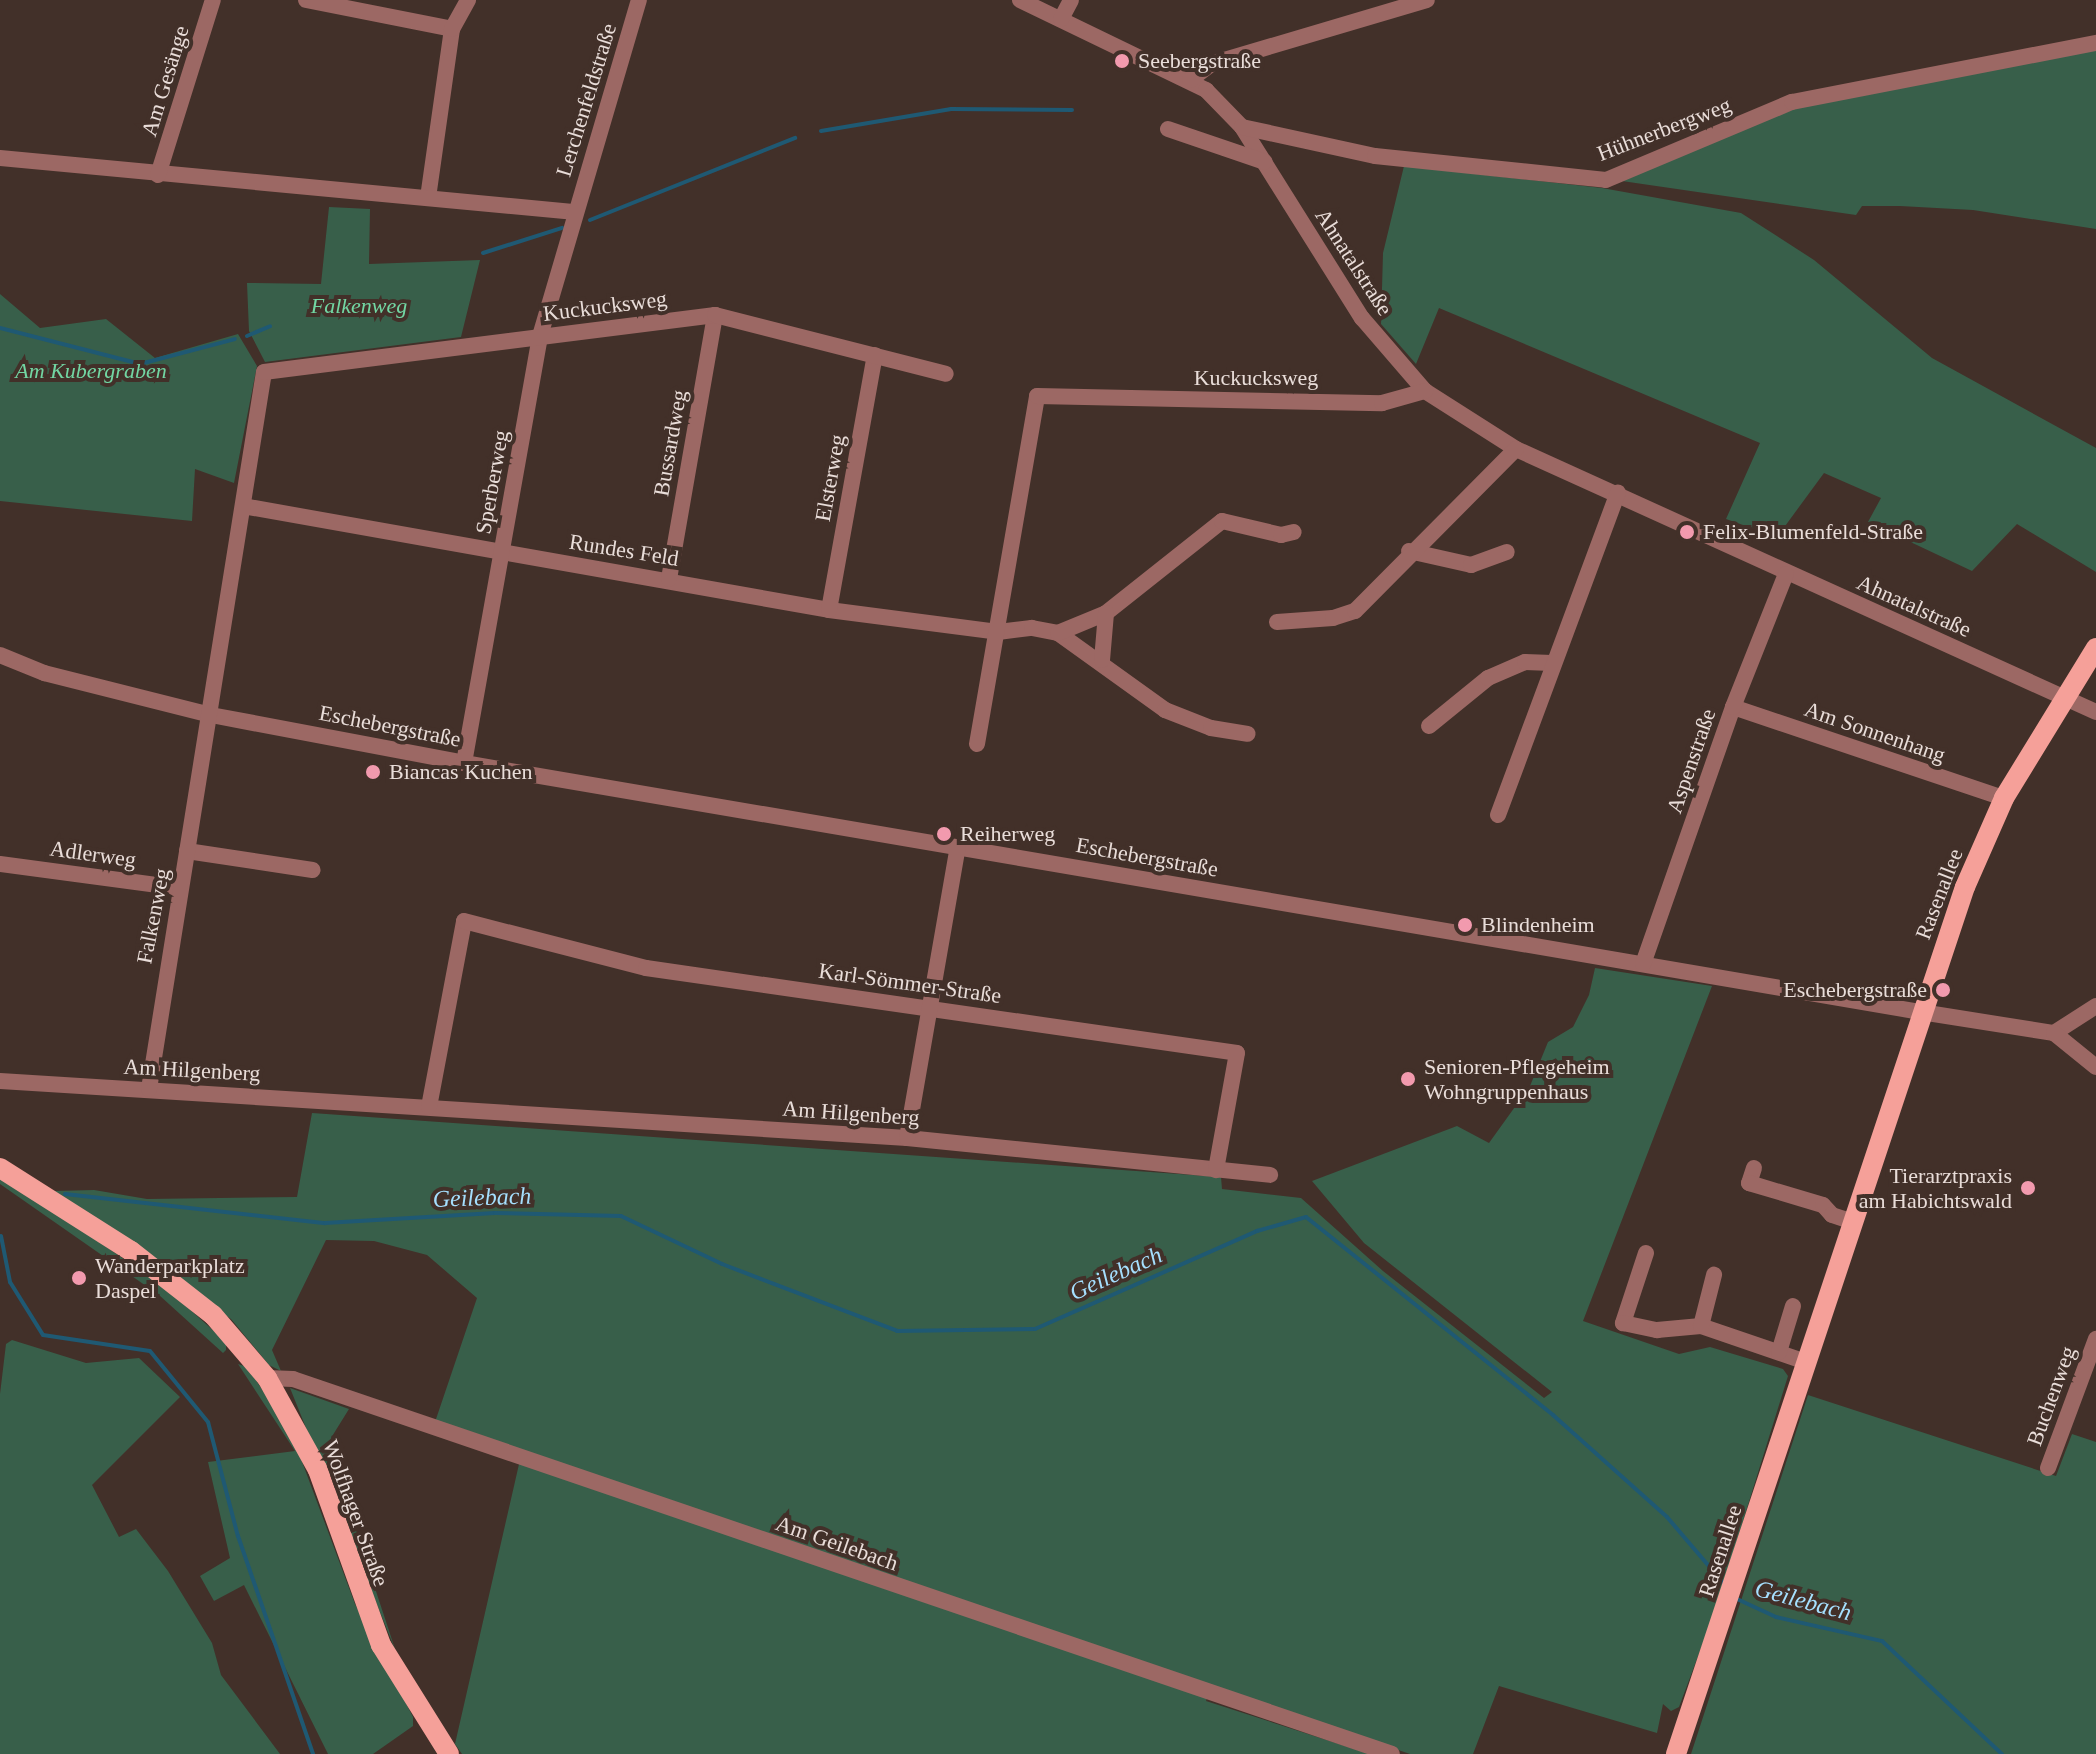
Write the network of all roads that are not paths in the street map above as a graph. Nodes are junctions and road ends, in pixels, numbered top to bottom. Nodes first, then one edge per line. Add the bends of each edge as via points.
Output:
1 (213, 0) edge
2 (306, 0) edge
3 (468, 0) edge
4 (639, 0) edge
5 (1020, 0) edge
6 (1071, 0) edge
7 (1425, 0) edge
8 (1061, 19) junction
9 (452, 29) junction
10 (2096, 43) edge
11 (1190, 80) junction
12 (1242, 127) junction
13 (1168, 129) dead end
14 (0, 158) edge
15 (1265, 162) junction
16 (158, 175) junction
17 (428, 197) junction
18 (575, 212) junction
19 (715, 315) junction
20 (540, 336) junction
21 (875, 355) junction
22 (264, 372) joint
23 (946, 374) dead end
24 (1425, 391) junction
25 (1516, 449) junction
26 (1618, 493) junction
27 (243, 506) junction
28 (1294, 532) dead end
29 (1409, 551) junction
30 (502, 552) junction
31 (1507, 552) dead end
32 (1786, 574) junction
33 (669, 579) junction
34 (829, 610) junction
35 (1106, 613) junction
36 (1277, 622) dead end
37 (998, 632) junction
38 (1058, 633) junction
39 (2096, 648) edge
40 (0, 655) edge
41 (1102, 660) junction
42 (1552, 663) junction
43 (2064, 696) junction
44 (1733, 707) junction
45 (2096, 712) edge
46 (211, 715) junction
47 (1429, 726) dead end
48 (1248, 734) dead end
49 (977, 744) dead end
50 (464, 763) junction
51 (2004, 798) junction
52 (1498, 815) dead end
53 (958, 847) junction
54 (187, 851) junction
55 (0, 864) edge
56 (313, 870) dead end
57 (180, 888) junction
58 (1643, 964) junction
59 (2096, 1006) edge
60 (929, 1008) junction
61 (1921, 1012) junction
62 (2054, 1033) junction
63 (2096, 1067) edge
64 (0, 1081) edge
65 (149, 1089) junction
66 (429, 1107) junction
67 (907, 1138) junction
68 (0, 1168) edge
69 (1754, 1168) dead end
70 (1216, 1170) junction
71 (1270, 1175) dead end
72 (1853, 1222) junction
73 (1646, 1253) dead end
74 (1714, 1275) dead end
75 (1793, 1306) dead end
76 (1701, 1326) junction
77 (2096, 1339) edge
78 (1779, 1352) junction
79 (1806, 1362) junction
80 (267, 1378) junction
81 (2048, 1468) dead end
82 (449, 1754) edge
83 (1392, 1754) edge
84 (1676, 1754) edge

1 - 16 street, Am Gesänge
2 - 9 street
3 - 9 street
4 - 18 street, Lerchenfeldstraße
5 - 8 street, Ahnatalstraße
6 - 8 street
7 - 11 street via 1211,64
8 - 11 street, Ahnatalstraße
9 - 17 street
10 - 12 street, Hühnerbergweg via 1792,102 1606,180 1375,156
11 - 12 street, Ahnatalstraße
12 - 15 street, Ahnatalstraße
13 - 15 street
14 - 16 street
15 - 24 street, Ahnatalstraße via 1362,318
16 - 17 street
17 - 18 street
18 - 20 street, Sperberweg
19 - 20 street, Kuckucksweg
19 - 21 street, Kuckucksweg
19 - 33 street, Bussardweg
20 - 22 street, Kuckucksweg
20 - 30 street, Sperberweg
21 - 23 street, Kuckucksweg
21 - 34 street, Elsterweg
22 - 27 street, Falkenweg
24 - 25 street, Ahnatalstraße
24 - 37 street, Kuckucksweg via 1382,403 1037,396
25 - 26 street, Ahnatalstraße
25 - 29 street via 1429,539
26 - 32 street, Ahnatalstraße via 1702,525 1716,539
26 - 42 street
27 - 30 street, Rundes Feld
27 - 46 street, Falkenweg
28 - 35 street via 1281,535 1222,521
29 - 31 street via 1471,565
29 - 36 street via 1355,611
30 - 33 street, Rundes Feld
30 - 50 street, Sperberweg
32 - 43 street, Ahnatalstraße
32 - 44 street, Aspenstraße
33 - 34 street, Rundes Feld
34 - 37 street, Rundes Feld
35 - 38 street
35 - 41 street
37 - 38 street, Rundes Feld via 1032,628
37 - 49 street
38 - 41 street
39 - 43 main road, Rasenallee
40 - 46 street, Eschebergstraße via 44,673
41 - 48 street via 1165,710 1211,728
42 - 47 street via 1525,662 1488,678
42 - 52 street
43 - 45 street, Ahnatalstraße
43 - 51 main road, Rasenallee
44 - 51 street, Am Sonnenhang
44 - 58 street, Aspenstraße
46 - 50 street, Eschebergstraße
46 - 54 street, Falkenweg
50 - 53 street, Eschebergstraße
51 - 61 main road, Rasenallee
53 - 58 street, Eschebergstraße
53 - 60 street
54 - 56 street
54 - 57 street, Falkenweg
55 - 57 street, Adlerweg
57 - 65 street, Falkenweg
58 - 61 street, Eschebergstraße
59 - 62 street
60 - 66 street, Karl-Sömmer-Straße via 646,968 464,921
60 - 67 street
60 - 70 street, Karl-Sömmer-Straße via 1237,1053
61 - 62 street, Eschebergstraße
61 - 72 main road, Rasenallee
62 - 63 street
64 - 65 street, Am Hilgenberg
65 - 66 street, Am Hilgenberg
66 - 67 street, Am Hilgenberg
67 - 70 street, Am Hilgenberg
68 - 80 main road, Wolfhager Straße via 131,1251 213,1315
69 - 72 street via 1749,1183 1823,1205 1832,1215
70 - 71 street, Am Hilgenberg
72 - 79 main road, Rasenallee
73 - 76 street via 1623,1323 1657,1330
74 - 76 street
75 - 78 street
76 - 78 street
77 - 81 street, Buchenweg
78 - 79 street
79 - 84 main road, Rasenallee
80 - 82 main road, Wolfhager Straße via 318,1470 381,1645
80 - 83 street, Am Geilebach via 293,1379

